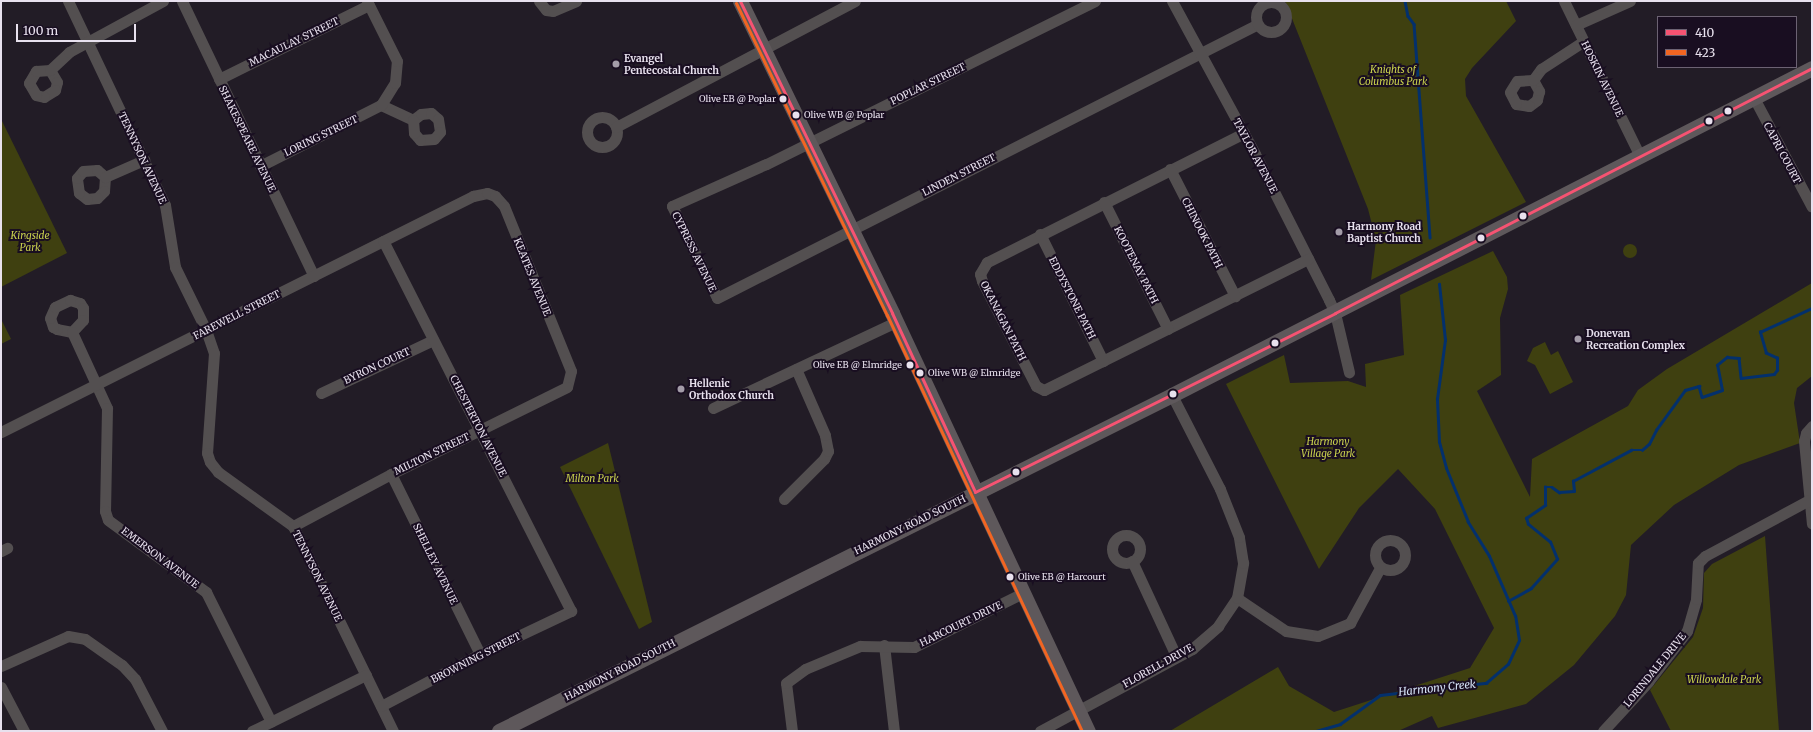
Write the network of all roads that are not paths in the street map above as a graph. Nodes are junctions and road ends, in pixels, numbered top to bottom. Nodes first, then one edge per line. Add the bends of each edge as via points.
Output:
1 (68, 1) edge
2 (162, 1) edge
3 (182, 1) edge
4 (539, 1) edge
5 (576, 1) edge
6 (740, 1) edge
7 (855, 1) edge
8 (1095, 1) edge
9 (1172, 1) edge
10 (1564, 1) edge
11 (1630, 1) edge
12 (368, 3) edge
13 (1256, 25) dead end
14 (1576, 25) junction
15 (88, 41) junction
16 (1584, 42) junction
17 (762, 48) junction
18 (1200, 53) junction
19 (1812, 68) edge
20 (50, 70) dead end
21 (219, 79) junction
22 (1533, 80) dead end
23 (1754, 98) junction
24 (381, 105) junction
25 (413, 120) dead end
26 (616, 126) dead end
27 (1244, 133) junction
28 (809, 143) junction
29 (1640, 156) junction
30 (144, 160) junction
31 (260, 166) junction
32 (1170, 169) junction
33 (105, 177) dead end
34 (473, 196) joint
35 (1104, 202) junction
36 (672, 206) joint
37 (1812, 207) edge
38 (852, 230) junction
39 (1040, 234) junction
40 (383, 241) junction
41 (1308, 260) junction
42 (314, 276) junction
43 (1235, 296) junction
44 (717, 298) joint
45 (1335, 313) junction
46 (896, 322) junction
47 (1168, 329) junction
48 (206, 330) junction
49 (72, 332) dead end
50 (433, 340) junction
51 (1103, 361) junction
52 (796, 369) junction
53 (1349, 372) dead end
54 (570, 382) joint
55 (97, 385) junction
56 (321, 393) dead end
57 (1172, 395) junction
58 (713, 408) dead end
59 (1809, 429) edge
60 (481, 430) junction
61 (1, 432) edge
62 (391, 474) junction
63 (975, 492) junction
64 (784, 498) dead end
65 (1809, 500) junction
66 (1812, 524) edge
67 (293, 526) junction
68 (1132, 561) dead end
69 (1380, 568) dead end
70 (1023, 593) junction
71 (1237, 598) junction
72 (571, 611) joint
73 (884, 646) junction
74 (480, 654) junction
75 (1176, 656) junction
76 (1, 666) edge
77 (366, 675) junction
78 (1, 687) edge
79 (381, 706) junction
80 (1077, 710) junction
81 (271, 722) junction
82 (24, 731) edge
83 (162, 731) edge
84 (252, 731) edge
85 (394, 731) edge
86 (499, 731) edge
87 (792, 731) edge
88 (894, 731) edge
89 (1040, 731) edge
90 (1088, 731) edge
91 (1603, 731) edge

1 - 15 street, TENNYSON AVENUE
2 - 15 street
3 - 21 street, SHAKESPEARE AVENUE
4 - 5 street via 546,10 559,10
6 - 17 main road
7 - 17 street
8 - 28 street, POPLAR STREET
9 - 18 street, TAYLOR AVENUE
10 - 14 street, HOSKIN AVENUE
11 - 14 street
12 - 21 street, MACAULAY STREET
12 - 24 street via 397,61 395,82
13 - 18 street, LINDEN STREET
14 - 16 street, HOSKIN AVENUE
15 - 20 street via 69,52
15 - 30 street, TENNYSON AVENUE
16 - 22 street via 1541,69
16 - 29 street, HOSKIN AVENUE
17 - 26 street
17 - 28 main road
18 - 27 street, TAYLOR AVENUE
18 - 38 street, LINDEN STREET
19 - 23 main road, HARMONY ROAD SOUTH
21 - 31 street, SHAKESPEARE AVENUE
23 - 29 main road, HARMONY ROAD SOUTH
23 - 37 street, CAPRI COURT
24 - 25 street
24 - 31 street, LORING STREET
27 - 32 street, OKANAGAN PATH
27 - 41 street, TAYLOR AVENUE
28 - 36 street, POPLAR STREET
28 - 38 main road
29 - 45 main road, HARMONY ROAD SOUTH
30 - 33 street
30 - 48 street, TENNYSON AVENUE via 164,205 175,267
31 - 42 street, SHAKESPEARE AVENUE
32 - 35 street, OKANAGAN PATH
32 - 43 street, CHINOOK PATH
34 - 40 street, FAREWELL STREET
34 - 54 street, KEATES AVENUE via 487,194 500,200 504,206 571,371
35 - 39 street, OKANAGAN PATH
35 - 47 street, KOOTENAY PATH
36 - 44 street, CYPRESS AVENUE
38 - 44 street, LINDEN STREET
38 - 46 main road
39 - 51 street, EDDYSTONE PATH
39 - 51 street, OKANAGAN PATH via 987,262 980,274 982,281 1036,386 1044,390
40 - 42 street, FAREWELL STREET
40 - 50 street, CHESTERTON AVENUE
41 - 43 street, OKANAGAN PATH
41 - 45 street, TAYLOR AVENUE
42 - 48 street, FAREWELL STREET
43 - 47 street, OKANAGAN PATH
45 - 53 street, TAYLOR AVENUE
45 - 57 main road, HARMONY ROAD SOUTH
46 - 52 street
46 - 63 main road
47 - 51 street, OKANAGAN PATH
48 - 55 street, FAREWELL STREET
48 - 67 street, TENNYSON AVENUE via 214,353 207,453 210,462 218,472
49 - 55 street
50 - 56 street, BYRON COURT
50 - 60 street, CHESTERTON AVENUE
52 - 58 street
52 - 64 street via 825,435 828,451 824,459
54 - 60 street, MILTON STREET via 563,391
55 - 61 street, FAREWELL STREET
55 - 81 street, EMERSON AVENUE via 107,408 105,511 108,520 206,592
57 - 63 main road, HARMONY ROAD SOUTH
57 - 71 street, FLORELL DRIVE via 1220,489 1239,537 1243,563
59 - 65 street
60 - 62 street, MILTON STREET
60 - 72 street, CHESTERTON AVENUE
62 - 67 street, MILTON STREET
62 - 74 street, SHELLEY AVENUE
63 - 70 main road
63 - 86 main road, HARMONY ROAD SOUTH
65 - 66 street
65 - 91 street, LORINDALE DRIVE via 1705,556 1698,563 1696,599 1687,631 1648,682
67 - 77 street, TENNYSON AVENUE
68 - 75 street
69 - 71 street via 1350,623 1318,636 1286,631
70 - 73 street, HARCOURT DRIVE via 914,647
70 - 80 main road
71 - 75 street, FLORELL DRIVE via 1218,626 1192,649
72 - 74 street, BROWNING STREET
73 - 87 street, HARCOURT DRIVE via 860,646 805,669 786,683
73 - 88 street
74 - 79 street, BROWNING STREET
75 - 80 street, FLORELL DRIVE
76 - 83 street via 68,636 85,639 122,665 135,679
77 - 79 street, TENNYSON AVENUE
77 - 81 street
78 - 82 street
79 - 85 street, TENNYSON AVENUE
80 - 89 street, FLORELL DRIVE
80 - 90 main road
81 - 84 street

